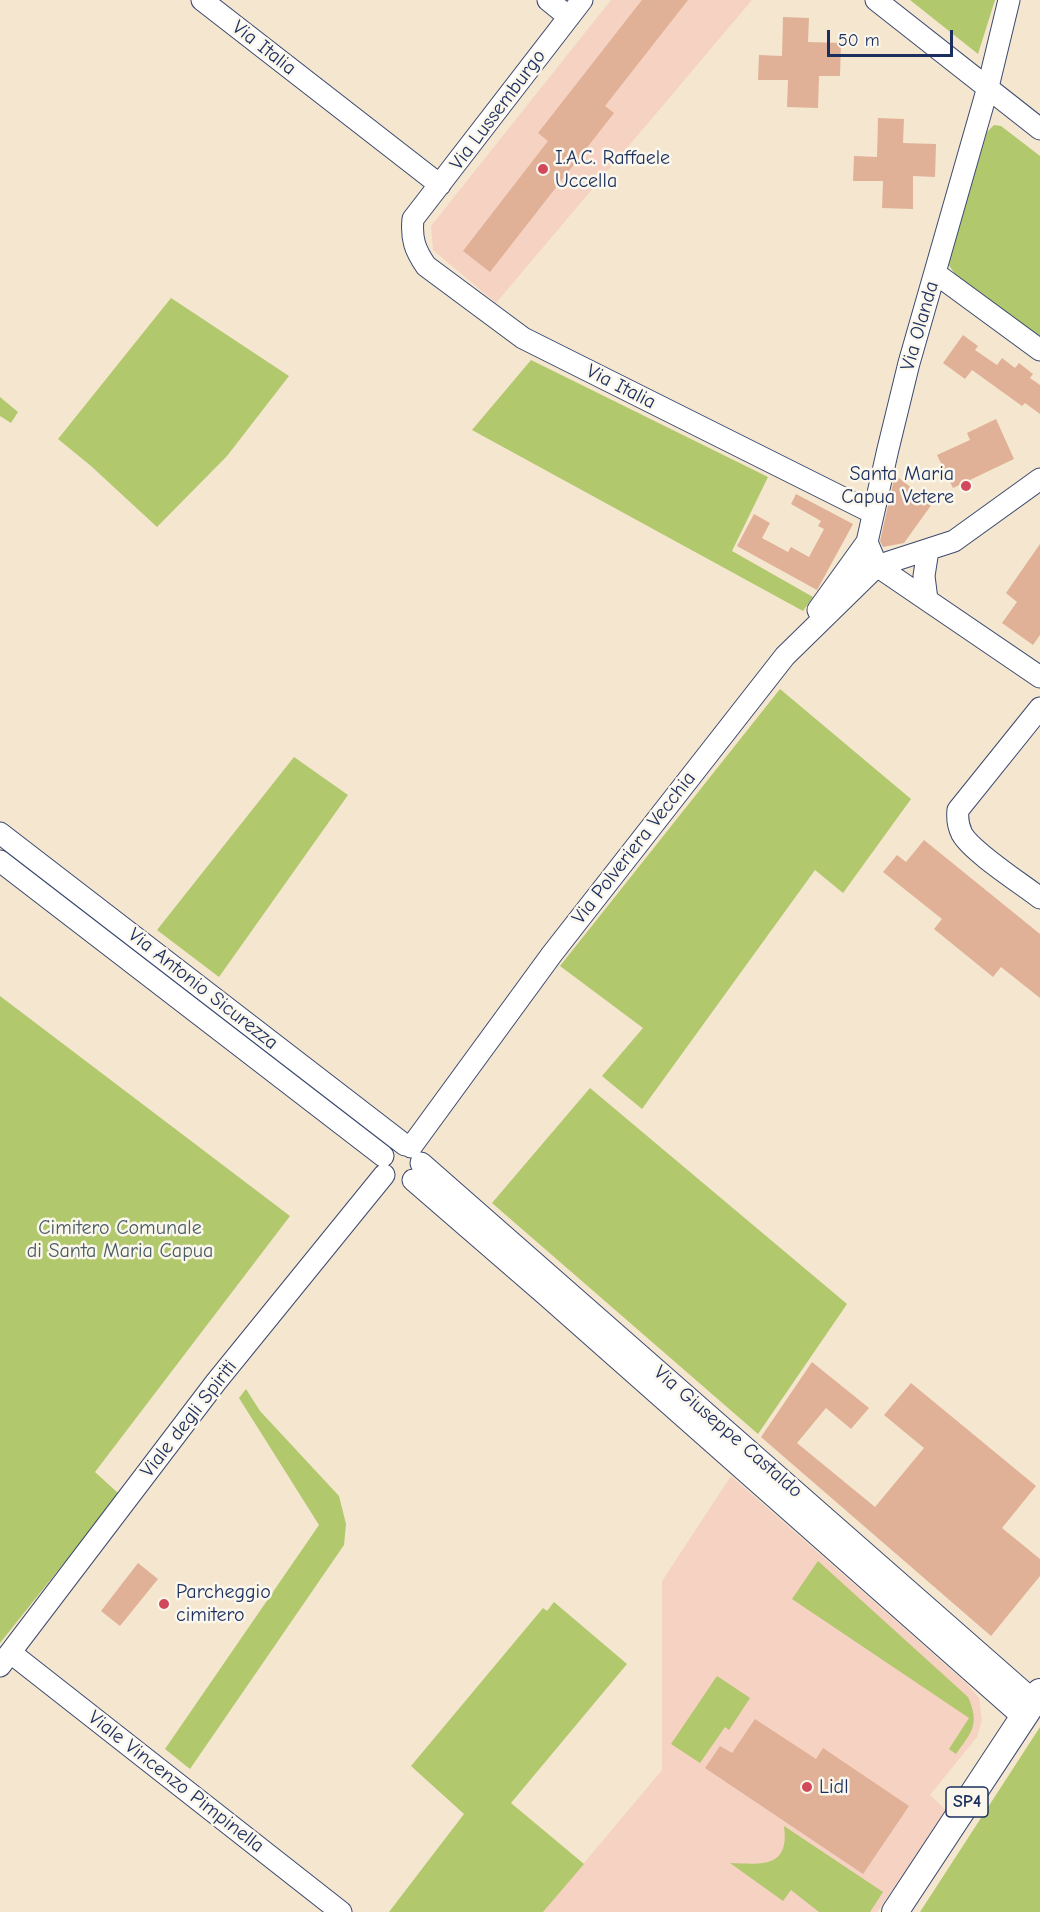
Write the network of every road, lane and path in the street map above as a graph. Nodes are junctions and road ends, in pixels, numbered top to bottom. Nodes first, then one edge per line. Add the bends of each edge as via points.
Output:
1 (202, 0) edge
2 (548, 0) edge
3 (876, 0) edge
4 (1009, 0) edge
5 (575, 8) edge
6 (988, 87) junction
7 (1022, 115) junction
8 (978, 122) junction
9 (1040, 129) edge
10 (440, 185) junction
11 (413, 219) joint
12 (935, 273) junction
13 (1040, 350) edge
14 (1040, 479) edge
15 (873, 513) junction
16 (867, 542) junction
17 (928, 549) junction
18 (877, 566) junction
19 (927, 600) junction
20 (784, 656) junction
21 (1037, 667) edge
22 (1040, 708) edge
23 (0, 833) edge
24 (0, 861) edge
25 (1040, 898) edge
26 (413, 1159) junction
27 (383, 1165) junction
28 (5, 1660) edge
29 (1032, 1703) edge
30 (341, 1912) edge
31 (895, 1912) edge

1 - 10 street, Via Italia
2 - 5 street
3 - 6 street
4 - 6 street, Via Olanda
5 - 10 street, Via Lussemburgo
6 - 7 street
6 - 8 street, Via Olanda
7 - 8 street via 1000,112
7 - 9 street
8 - 12 street, Via Olanda
10 - 11 street, Via Lussemburgo
11 - 15 street, Via Italia via 416,252 426,266 523,338
12 - 13 street
12 - 15 street, Via Olanda
14 - 17 street via 954,541
15 - 16 street, Via Olanda
16 - 18 street
16 - 20 street
17 - 18 street
17 - 19 street via 924,576
18 - 19 street
18 - 20 street, Via Polveriera Vecchia
19 - 21 street
20 - 26 street, Via Polveriera Vecchia via 552,954
22 - 25 street via 958,810 957,820 961,832 974,847
23 - 26 street, Via Antonio Sicurezza
24 - 27 street, Via Antonio Sicurezza
26 - 27 street via 392,1146
26 - 27 street via 400,1184 388,1180
26 - 29 street, Via Giuseppe Castaldo via 547,1296
27 - 28 street, Viale degli Spiriti
28 - 30 street, Viale Vincenzo Pimpinella
29 - 31 main road, SP4

